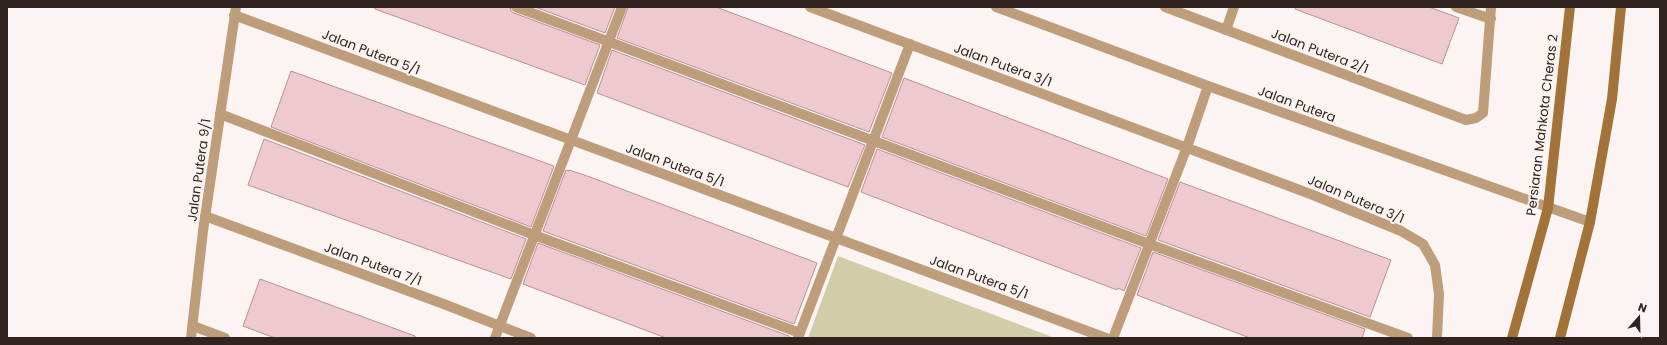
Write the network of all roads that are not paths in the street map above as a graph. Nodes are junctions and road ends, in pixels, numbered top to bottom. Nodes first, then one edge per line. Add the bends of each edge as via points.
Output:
1 (516, 7) edge
2 (622, 7) edge
3 (810, 7) edge
4 (996, 7) edge
5 (1165, 7) edge
6 (1234, 7) edge
7 (1456, 7) edge
8 (1491, 7) edge
9 (1570, 7) edge
10 (1621, 7) edge
11 (235, 11) edge
12 (1491, 20) junction
13 (1226, 30) junction
14 (608, 42) junction
15 (910, 44) junction
16 (1208, 86) junction
17 (220, 114) junction
18 (571, 140) junction
19 (873, 140) junction
20 (1187, 147) junction
21 (1548, 208) junction
22 (205, 216) junction
23 (1590, 222) junction
24 (534, 235) junction
25 (835, 238) junction
26 (1149, 244) junction
27 (192, 326) junction
28 (499, 326) junction
29 (799, 336) edge
30 (191, 338) edge
31 (225, 338) edge
32 (495, 338) edge
33 (531, 338) edge
34 (1106, 338) edge
35 (1113, 338) edge
36 (1408, 338) edge
37 (1437, 338) edge
38 (1512, 338) edge
39 (1560, 338) edge

1 - 14 street
2 - 14 street
3 - 15 street, Jalan Putera 3/1
4 - 16 street, Jalan Putera
5 - 13 street, Jalan Putera 2/1
6 - 13 street
7 - 12 street
8 - 12 street
9 - 21 street, Persiaran Mahkota Cheras 2
10 - 23 street via 1612,99
11 - 17 street, Jalan Putera 9/1
11 - 18 street, Jalan Putera 5/1
12 - 13 street, Jalan Putera 2/1 via 1484,113 1466,120
14 - 18 street
14 - 19 street
15 - 19 street
15 - 20 street, Jalan Putera 3/1
16 - 20 street
16 - 21 street, Jalan Putera
17 - 22 street, Jalan Putera 9/1
17 - 24 street
18 - 24 street
18 - 25 street, Jalan Putera 5/1
19 - 25 street
19 - 26 street
20 - 26 street
20 - 37 street, Jalan Putera 3/1 via 1401,231 1423,244 1435,265 1439,294
21 - 23 street, Jalan Putera
21 - 38 street, Persiaran Mahkota Cheras 2
22 - 27 street, Jalan Putera 9/1
22 - 28 street, Jalan Putera 7/1
23 - 39 street
24 - 28 street
24 - 29 street
25 - 29 street
25 - 34 street, Jalan Putera 5/1
26 - 35 street
26 - 36 street
27 - 30 street, Jalan Putera 9/1
27 - 31 street
28 - 32 street
28 - 33 street, Jalan Putera 7/1

